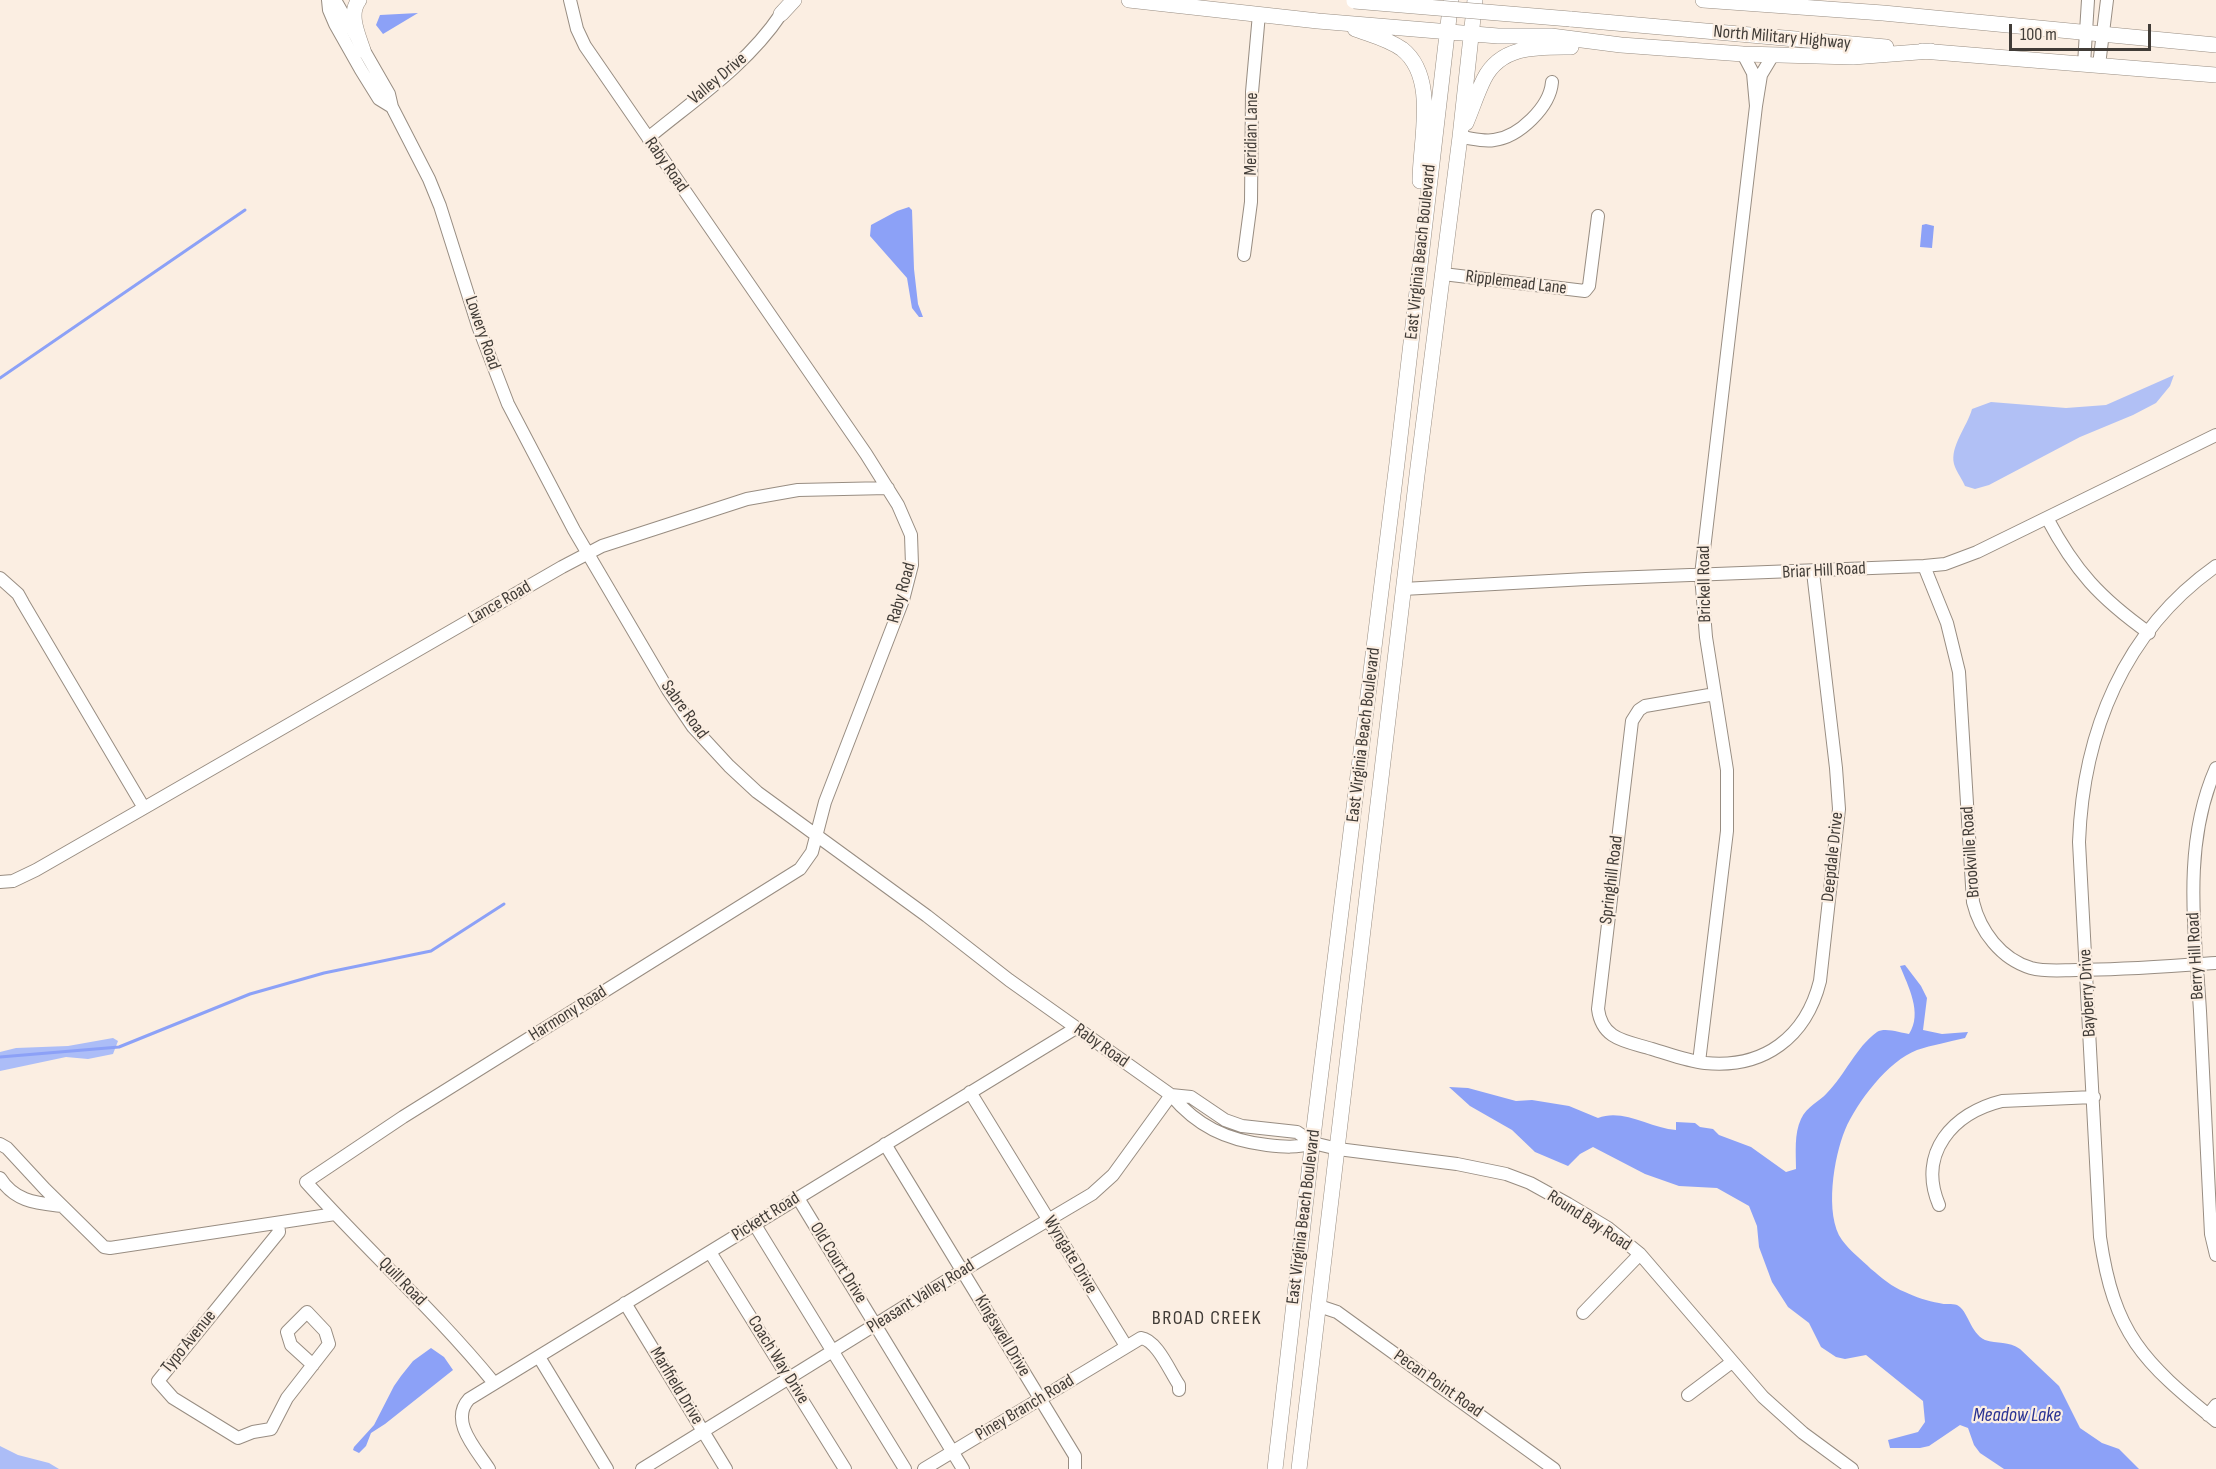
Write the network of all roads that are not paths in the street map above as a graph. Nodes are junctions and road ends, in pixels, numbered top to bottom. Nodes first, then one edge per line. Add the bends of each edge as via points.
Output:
1 (328, 0) edge
2 (335, 0) edge
3 (359, 0) edge
4 (570, 0) edge
5 (794, 0) edge
6 (1129, 0) edge
7 (1348, 0) edge
8 (1354, 0) edge
9 (1451, 0) edge
10 (1475, 0) edge
11 (1702, 0) edge
12 (1848, 0) edge
13 (2088, 0) edge
14 (2107, 0) edge
15 (783, 7) edge
16 (1883, 13) junction
17 (1259, 14) junction
18 (1339, 23) junction
19 (1448, 32) junction
20 (2086, 32) junction
21 (2103, 33) junction
22 (1471, 34) junction
23 (2216, 45) edge
24 (1673, 49) junction
25 (363, 50) junction
26 (1931, 51) junction
27 (1743, 54) junction
28 (1773, 55) junction
29 (2092, 64) junction
30 (2216, 75) edge
31 (1552, 82) dead end
32 (1756, 106) junction
33 (392, 108) junction
34 (1460, 137) junction
35 (648, 138) junction
36 (1598, 216) dead end
37 (1423, 230) junction
38 (1244, 255) dead end
39 (1443, 274) junction
40 (2216, 435) edge
41 (888, 488) junction
42 (2047, 518) junction
43 (588, 553) junction
44 (1924, 566) junction
45 (2216, 566) edge
46 (1813, 572) junction
47 (1701, 575) junction
48 (0, 578) edge
49 (1403, 589) junction
50 (2149, 633) junction
51 (1715, 694) junction
52 (2216, 768) edge
53 (144, 808) junction
54 (816, 836) junction
55 (0, 882) edge
56 (2216, 963) edge
57 (2197, 964) junction
58 (2087, 970) junction
59 (1076, 1028) junction
60 (1699, 1062) junction
61 (970, 1092) junction
62 (1171, 1095) junction
63 (2094, 1097) junction
64 (1313, 1143) junction
65 (0, 1144) edge
66 (885, 1144) junction
67 (1338, 1149) junction
68 (306, 1182) joint
69 (1, 1184) edge
70 (798, 1198) junction
71 (1939, 1205) dead end
72 (62, 1206) junction
73 (335, 1214) junction
74 (1049, 1220) junction
75 (278, 1223) junction
76 (754, 1225) junction
77 (710, 1252) junction
78 (1640, 1254) junction
79 (2216, 1255) edge
80 (962, 1271) junction
81 (625, 1303) junction
82 (1319, 1306) junction
83 (1583, 1313) dead end
84 (876, 1325) junction
85 (1126, 1346) junction
86 (834, 1352) junction
87 (539, 1357) junction
88 (1732, 1362) junction
89 (313, 1365) dead end
90 (790, 1378) junction
91 (494, 1383) junction
92 (1179, 1390) dead end
93 (1688, 1395) dead end
94 (1040, 1400) junction
95 (2213, 1414) edge
96 (703, 1432) junction
97 (952, 1451) junction
98 (489, 1469) edge
99 (607, 1469) edge
100 (642, 1469) edge
101 (726, 1469) edge
102 (845, 1469) edge
103 (905, 1469) edge
104 (924, 1469) edge
105 (963, 1469) edge
106 (1076, 1469) edge
107 (1275, 1469) edge
108 (1299, 1469) edge
109 (1554, 1469) edge
110 (1852, 1469) edge

1 - 33 street, Lowery Road via 335,24 379,99
2 - 25 street, Lowery Road
3 - 25 main road via 354,12
4 - 35 street, Raby Road via 585,46
5 - 15 main road
6 - 17 main road
7 - 8 main road, North Military Highway
8 - 26 main road, North Military Highway, bridge
9 - 19 main road, East Virginia Beach Boulevard
10 - 22 main road, East Virginia Beach Boulevard
11 - 16 main road, North Military Highway
12 - 16 main road
13 - 20 street
14 - 21 street
15 - 35 street, Valley Drive via 759,44 743,60
16 - 20 main road, North Military Highway
17 - 18 main road
17 - 38 street, Meridian Lane via 1252,92 1251,202
18 - 19 main road
18 - 37 main road via 1391,42 1415,64 1421,76
19 - 22 main road
19 - 37 main road, East Virginia Beach Boulevard
20 - 21 main road, North Military Highway
20 - 29 street
21 - 23 main road, North Military Highway
21 - 29 street
22 - 24 main road via 1551,36
22 - 34 main road, East Virginia Beach Boulevard
24 - 27 main road
24 - 34 main road via 1534,47 1510,54 1485,78
25 - 33 street, Lowery Road via 389,94
26 - 28 main road via 1853,57
26 - 29 main road, North Military Highway
27 - 28 main road
27 - 32 street, Brickell Road via 1753,73
28 - 32 street, Brickell Road via 1761,75
29 - 30 main road, North Military Highway
31 - 34 street via 1542,108 1513,132 1494,140
32 - 47 street, Brickell Road
33 - 43 street, Lowery Road via 440,206 478,326 508,404
34 - 39 main road, East Virginia Beach Boulevard
35 - 41 street, Raby Road
36 - 39 street, Ripplemead Lane via 1589,286 1585,291
37 - 64 main road, East Virginia Beach Boulevard
39 - 49 main road, East Virginia Beach Boulevard
40 - 42 street, Briar Hill Road
41 - 43 street, Lance Road via 798,490 747,499
41 - 54 street, Raby Road via 911,535 910,573
42 - 44 street, Briar Hill Road via 1961,559
42 - 50 street via 2084,578
43 - 53 street, Lance Road
43 - 54 street, Sabre Road via 693,727 758,792
44 - 46 street, Briar Hill Road
44 - 58 street, Brookville Road via 1947,623 1959,672 1976,914 1990,938 2019,963 2043,970
45 - 50 street, Bayberry Drive via 2186,591
46 - 47 street, Briar Hill Road
46 - 60 street, Deepdale Drive via 1839,808 1820,981 1807,1015 1782,1044 1739,1062
47 - 49 street, Briar Hill Road
47 - 51 street, Brickell Road
48 - 53 street via 18,594
49 - 67 main road, East Virginia Beach Boulevard
50 - 58 street, Bayberry Drive via 2109,697 2084,784 2079,842
51 - 60 street, Brickell Road via 1727,770 1728,821
51 - 60 street, Springhill Road via 1645,706 1632,722 1598,1009 1602,1025 1613,1036
52 - 57 street, Berry Hill Road via 2196,839 2193,897
53 - 55 street, Lance Road via 36,870 13,881
54 - 59 street, Raby Road
54 - 68 street, Harmony Road via 807,861 786,879 403,1117
56 - 57 street, Brookville Road
57 - 58 street, Brookville Road
57 - 79 street, Berry Hill Road via 2211,1234
58 - 63 street, Bayberry Drive
59 - 61 street, Pickett Road
59 - 62 street, Raby Road
61 - 66 street, Pickett Road
61 - 74 street, Wyngate Drive
62 - 64 street, Raby Road via 1191,1096 1225,1120 1242,1126 1298,1132
62 - 74 street, Pleasant Valley Road via 1101,1187
63 - 71 street via 2002,1101 1961,1119 1944,1136 1935,1157 1932,1182
63 - 95 street, Bayberry Drive via 2100,1238 2114,1305 2149,1362 2174,1388
64 - 67 street, Round Bay Road
64 - 107 main road, East Virginia Beach Boulevard
65 - 72 street
66 - 70 street, Pickett Road
66 - 80 street, Kingswell Drive
67 - 78 street, Round Bay Road via 1449,1162 1506,1174 1568,1204 1608,1228
67 - 82 main road, East Virginia Beach Boulevard
68 - 73 street, Quill Road
69 - 72 street via 32,1203
70 - 76 street, Pickett Road
70 - 84 street, Old Court Drive
72 - 75 street via 104,1247 110,1248
73 - 75 street
73 - 91 street, Quill Road
74 - 80 street, Pleasant Valley Road
74 - 85 street, Wyngate Drive
75 - 89 street, Typo Avenue via 279,1232 158,1381 173,1398 238,1438 271,1429 287,1398
76 - 77 street, Pickett Road
76 - 86 street
77 - 81 street, Pickett Road
77 - 90 street, Coach Way Drive
78 - 83 street
78 - 88 street, Round Bay Road
80 - 84 street, Pleasant Valley Road
80 - 94 street, Kingswell Drive
81 - 87 street, Pickett Road
81 - 96 street, Marlfield Drive
82 - 108 main road, East Virginia Beach Boulevard
82 - 109 street, Pecan Point Road via 1336,1312
84 - 86 street, Pleasant Valley Road
84 - 97 street, Old Court Drive
85 - 92 street via 1141,1338 1151,1342
85 - 94 street, Piney Branch Road
86 - 90 street, Pleasant Valley Road
86 - 103 street
87 - 91 street, Pickett Road
87 - 99 street
88 - 93 street
88 - 110 street, Round Bay Road via 1783,1415
90 - 96 street, Pleasant Valley Road
90 - 102 street, Coach Way Drive
91 - 98 street, Pickett Road via 469,1399 461,1411 462,1426
94 - 97 street, Piney Branch Road
94 - 106 street, Kingswell Drive via 1075,1456
96 - 100 street, Pleasant Valley Road
96 - 101 street, Marlfield Drive
97 - 104 street, Piney Branch Road
97 - 105 street, Old Court Drive

